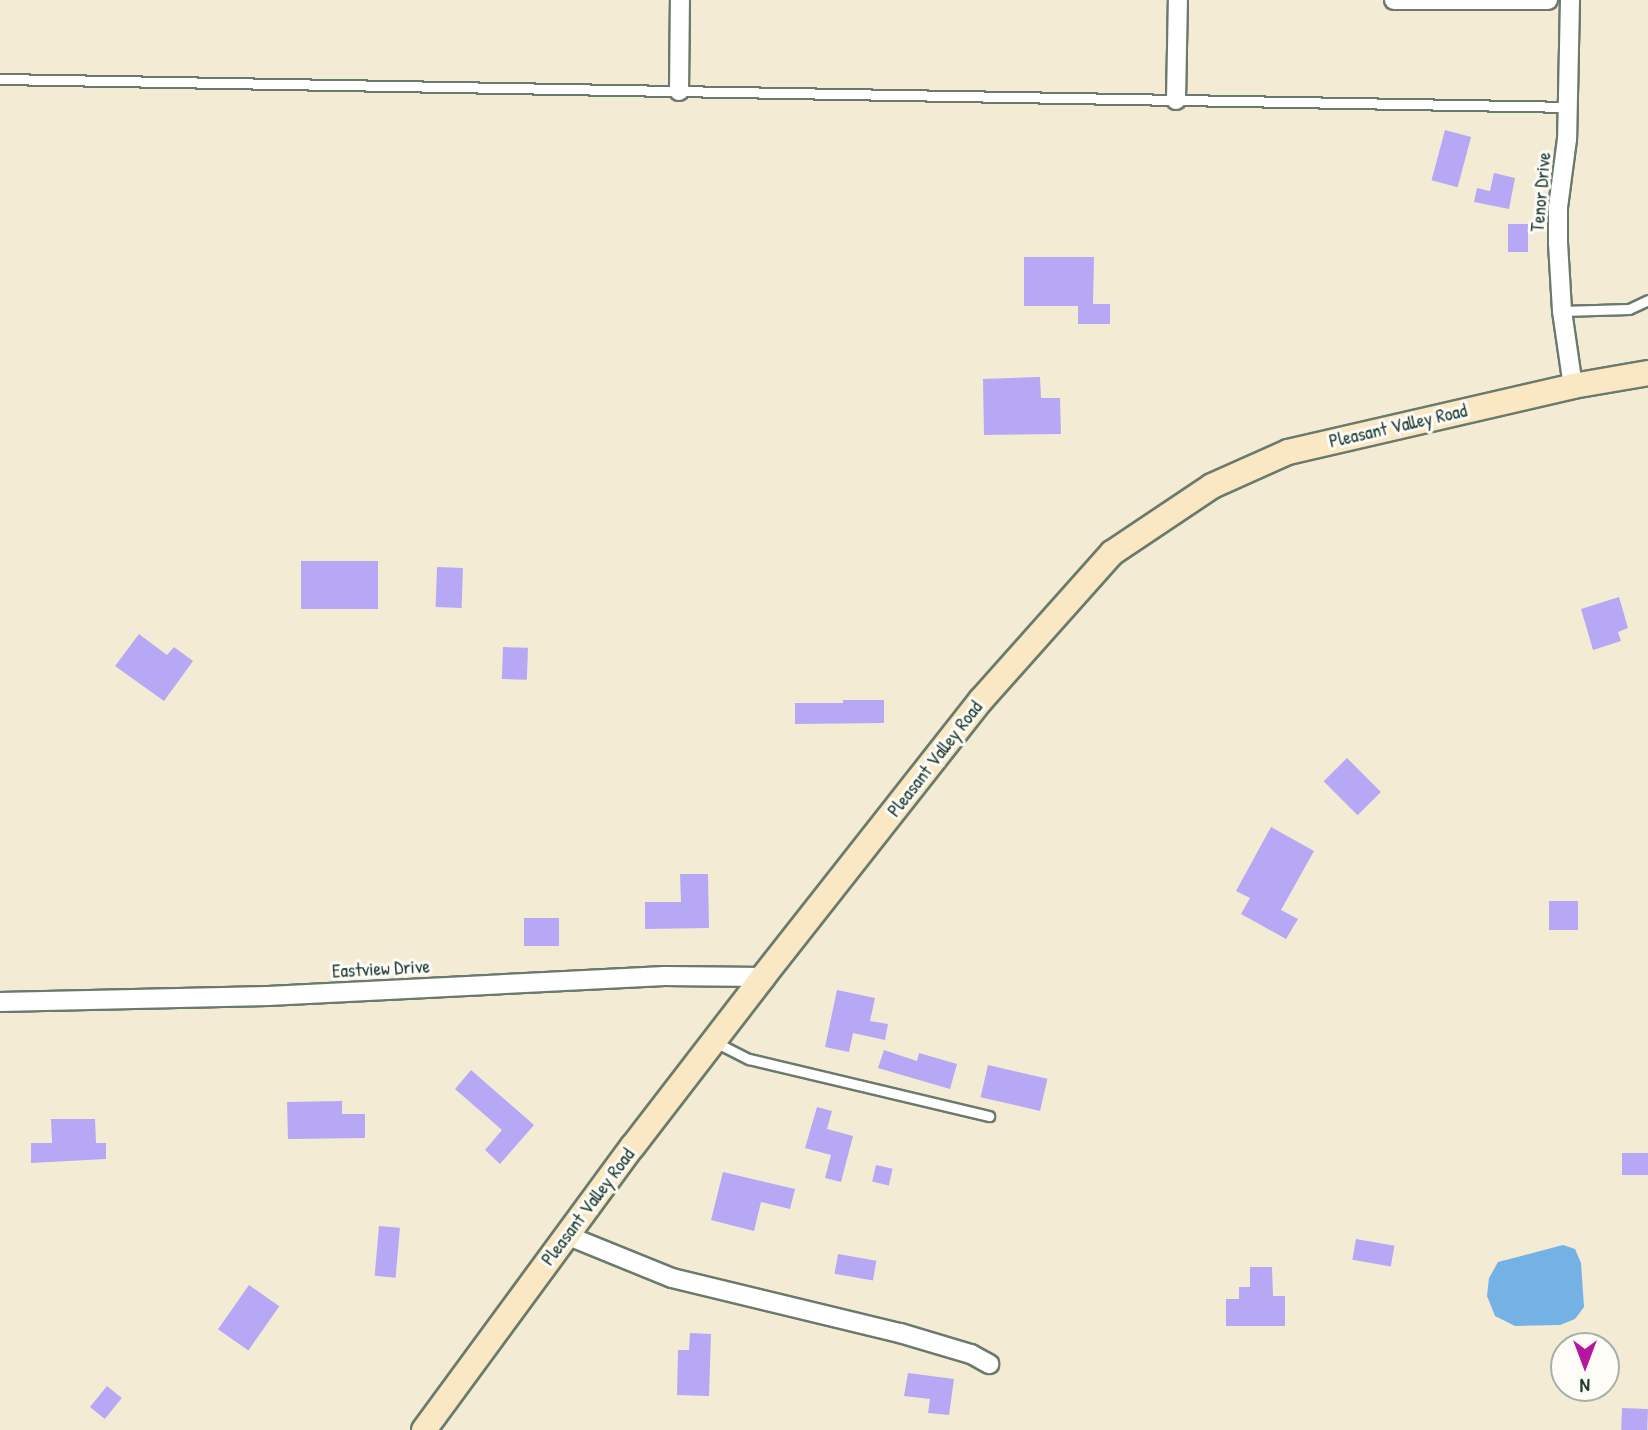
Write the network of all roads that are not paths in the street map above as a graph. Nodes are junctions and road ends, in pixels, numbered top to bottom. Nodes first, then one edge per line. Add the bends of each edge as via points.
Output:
1 (680, 0) edge
2 (1178, 0) edge
3 (1394, 0) edge
4 (1548, 0) edge
5 (1570, 0) edge
6 (0, 79) edge
7 (679, 92) junction
8 (1176, 100) junction
9 (1569, 107) junction
10 (1648, 300) edge
11 (1562, 311) junction
12 (1648, 373) edge
13 (1573, 386) junction
14 (763, 977) junction
15 (0, 1002) edge
16 (713, 1042) junction
17 (989, 1116) dead end
18 (566, 1235) junction
19 (989, 1364) dead end
20 (424, 1430) edge

1 - 7 street
2 - 8 street
3 - 4 street
5 - 9 street, Tenor Drive
6 - 7 lane
7 - 8 lane
8 - 9 lane
9 - 11 street, Tenor Drive via 1558,207
10 - 11 lane via 1629,309
11 - 13 street, Tenor Drive
12 - 13 street, Pleasant Valley Road
13 - 14 street, Pleasant Valley Road via 1288,452 1212,486 1112,553 981,700
14 - 15 street, Eastview Drive via 663,976 268,996
14 - 16 street, Pleasant Valley Road
16 - 17 lane via 749,1059
16 - 18 street, Pleasant Valley Road
18 - 19 street via 672,1278 901,1333
18 - 20 street, Pleasant Valley Road

